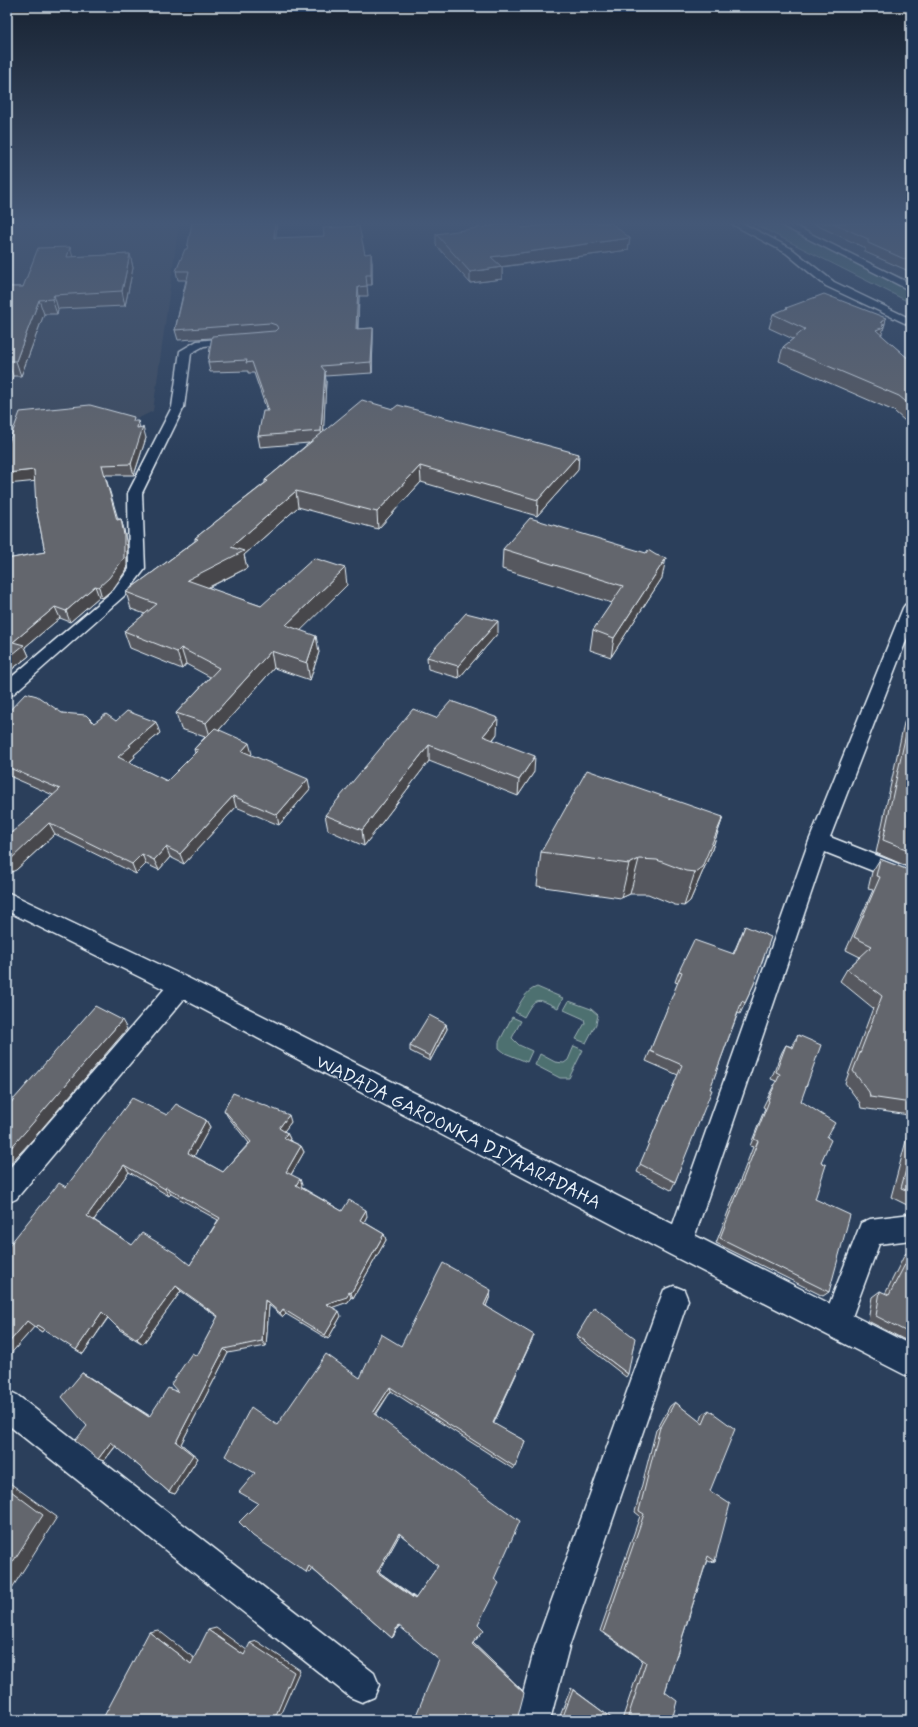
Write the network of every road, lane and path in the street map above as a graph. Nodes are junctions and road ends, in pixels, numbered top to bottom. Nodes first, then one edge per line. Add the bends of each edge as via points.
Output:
1 (871, 304) edge
2 (911, 323) edge
3 (248, 340) edge
4 (911, 608) edge
5 (7, 690) edge
6 (819, 842) junction
7 (911, 878) edge
8 (7, 901) edge
9 (181, 986) junction
10 (7, 1190) edge
11 (911, 1227) edge
12 (679, 1244) junction
13 (674, 1300) dead end
14 (836, 1323) junction
15 (911, 1362) edge
16 (7, 1405) edge
17 (362, 1685) dead end
18 (534, 1720) edge

1 - 2 street
3 - 5 street via 201,343 186,351 178,407 135,493 137,569 119,593
4 - 6 street
6 - 7 street
6 - 12 street
8 - 9 main road, WADADA GAROONKA DIYAARADAHA
9 - 10 street
9 - 12 main road, WADADA GAROONKA DIYAARADAHA
11 - 14 street via 870,1232
12 - 14 main road, WADADA GAROONKA DIYAARADAHA
13 - 18 street via 552,1646
14 - 15 main road, WADADA GAROONKA DIYAARADAHA
16 - 17 street

